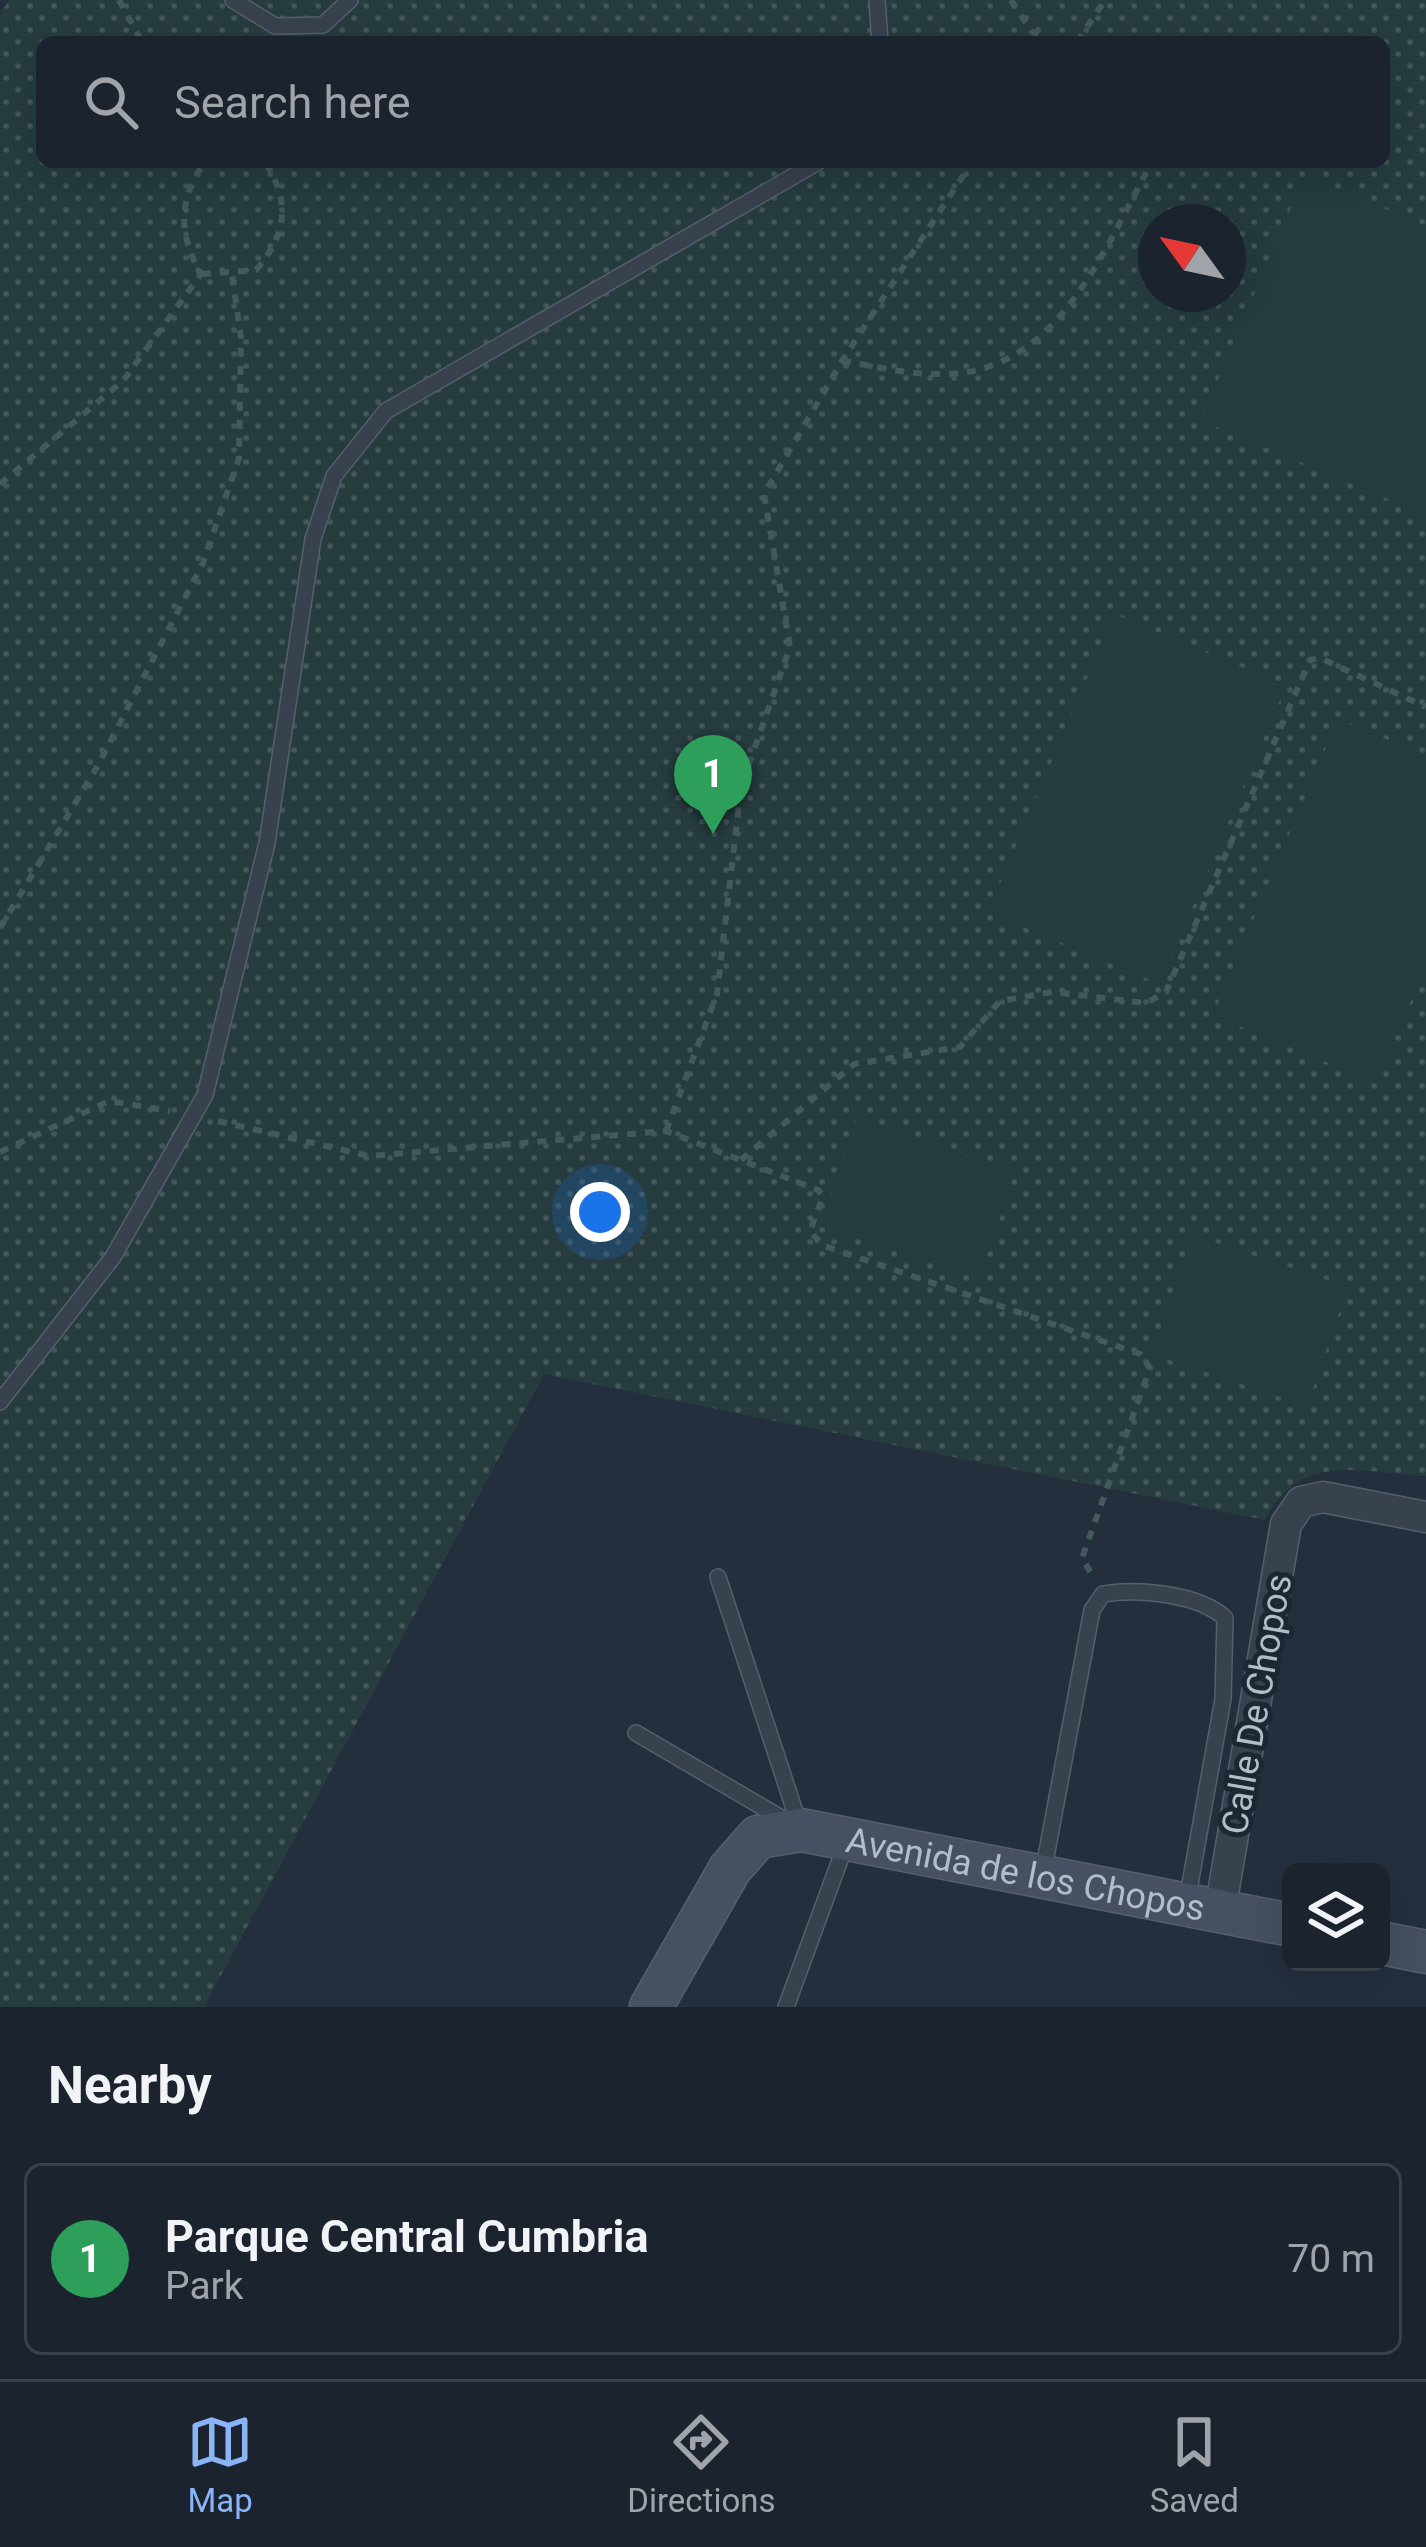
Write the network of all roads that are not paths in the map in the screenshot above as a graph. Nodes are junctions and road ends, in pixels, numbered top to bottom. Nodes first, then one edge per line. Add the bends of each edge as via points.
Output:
1 (232, 0) edge
2 (350, 0) edge
3 (877, 0) edge
4 (880, 36) edge
5 (808, 168) edge
6 (0, 1402) edge
7 (1426, 1517) edge
8 (718, 1577) dead end
9 (636, 1733) dead end
10 (801, 1830) junction
11 (848, 1838) junction
12 (1042, 1876) junction
13 (1203, 1907) junction
14 (1282, 1923) edge
15 (1390, 1945) edge
16 (1426, 1952) edge
17 (651, 2007) edge
18 (786, 2007) edge

1 - 2 lane via 275,26 323,25
3 - 4 lane
5 - 6 lane via 386,411 334,476 313,539 267,843 205,1095 113,1258
7 - 13 street, Calle De Chopos via 1323,1497 1301,1502 1286,1524
8 - 10 lane
9 - 10 lane
10 - 11 street, Avenida de los Chopos
10 - 17 street, Avenida de los Chopos via 758,1837 730,1869
11 - 12 street, Avenida de los Chopos
11 - 18 lane
12 - 13 street, Avenida de los Chopos
12 - 13 lane via 1092,1610 1102,1594 1126,1590 1212,1606 1225,1618 1223,1699
13 - 14 street, Avenida de los Chopos
15 - 16 street

